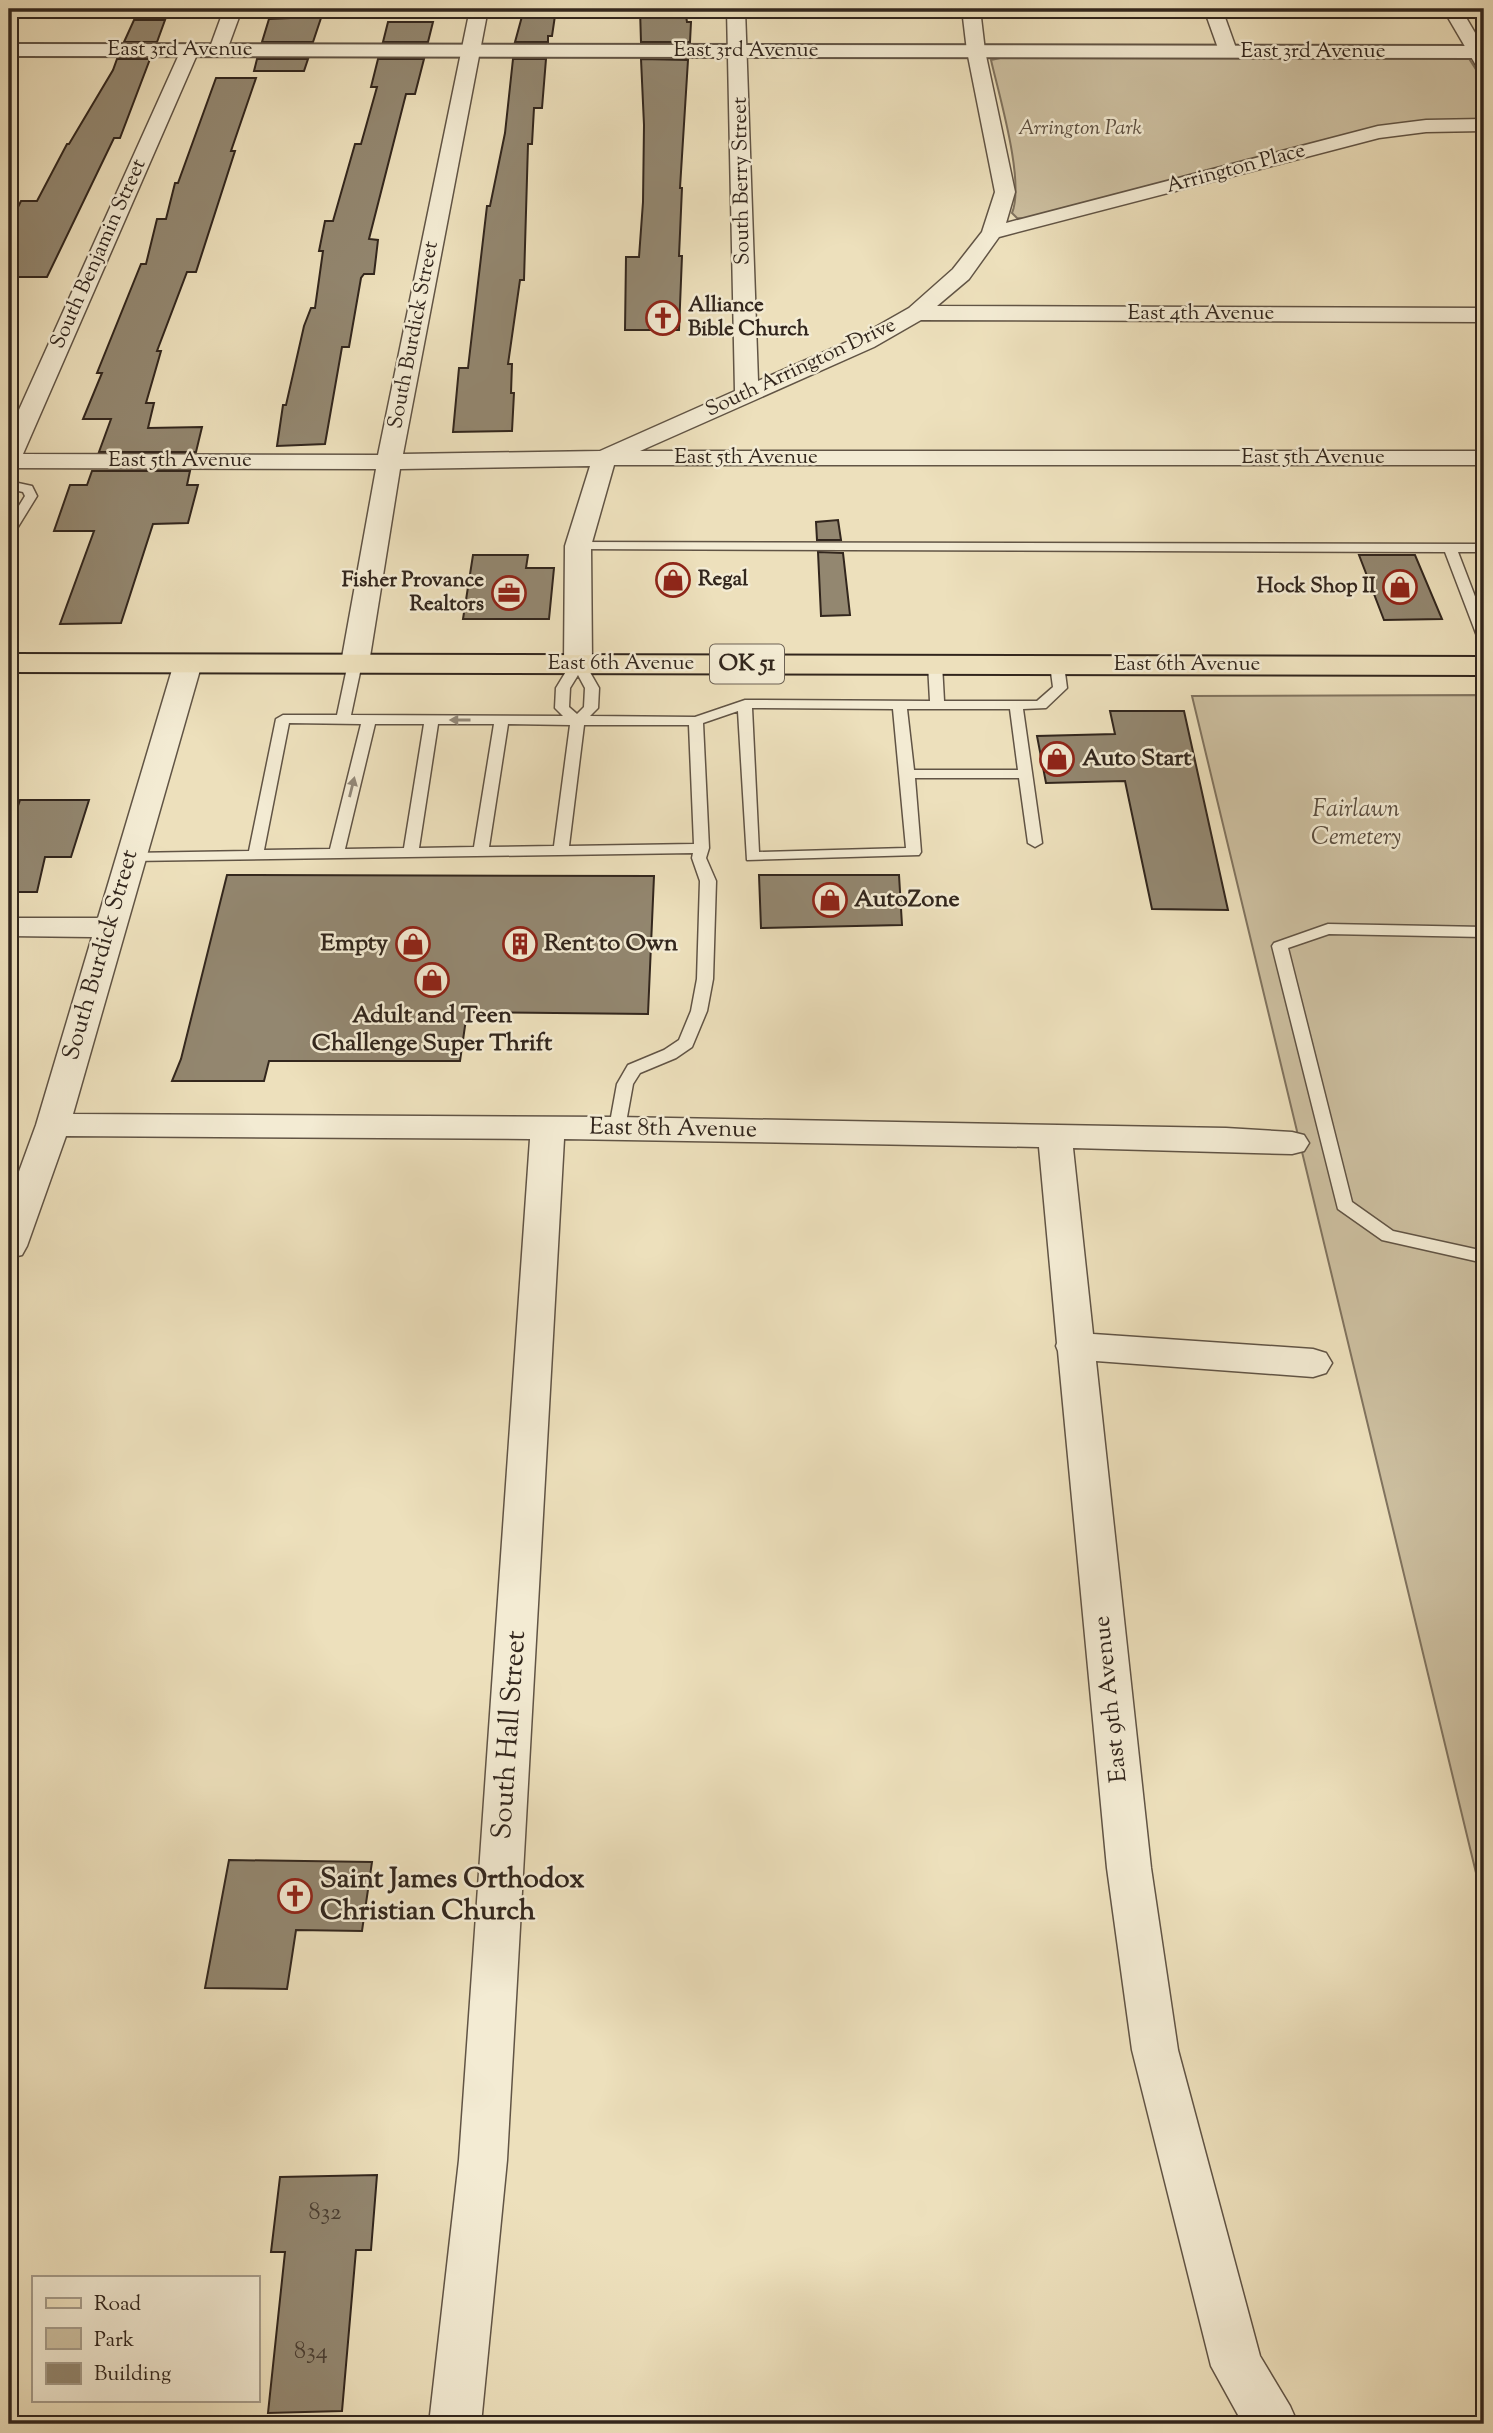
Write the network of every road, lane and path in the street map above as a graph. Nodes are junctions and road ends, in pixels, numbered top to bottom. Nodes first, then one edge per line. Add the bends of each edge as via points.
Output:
1 (233, 9) edge
2 (479, 9) edge
3 (736, 9) edge
4 (971, 9) edge
5 (1213, 9) edge
6 (1452, 9) edge
7 (9, 50) edge
8 (190, 50) junction
9 (218, 50) junction
10 (472, 50) junction
11 (738, 50) junction
12 (976, 51) junction
13 (1228, 51) junction
14 (1482, 56) edge
15 (1484, 125) edge
16 (992, 233) junction
17 (917, 313) junction
18 (1484, 315) edge
19 (747, 395) junction
20 (604, 457) junction
21 (1484, 458) edge
22 (9, 460) edge
23 (389, 461) junction
24 (9, 485) edge
25 (9, 532) edge
26 (578, 546) junction
27 (1450, 548) junction
28 (1484, 548) edge
29 (1484, 636) edge
30 (9, 663) edge
31 (188, 663) junction
32 (355, 663) junction
33 (578, 663) junction
34 (935, 664) junction
35 (1057, 665) junction
36 (1484, 666) edge
37 (745, 704) junction
38 (900, 705) junction
39 (937, 705) junction
40 (1016, 706) junction
41 (343, 719) junction
42 (369, 719) junction
43 (432, 719) junction
44 (502, 720) junction
45 (577, 721) junction
46 (696, 721) junction
47 (907, 774) junction
48 (1026, 774) junction
49 (1035, 843) dead end
50 (702, 848) junction
51 (561, 850) junction
52 (481, 851) junction
53 (411, 852) junction
54 (336, 854) junction
55 (256, 855) junction
56 (130, 857) junction
57 (9, 927) edge
58 (109, 928) junction
59 (1484, 932) edge
60 (53, 1125) junction
61 (548, 1128) junction
62 (617, 1128) junction
63 (1055, 1136) junction
64 (1292, 1143) dead end
65 (9, 1245) edge
66 (1484, 1258) edge
67 (1074, 1346) junction
68 (1313, 1363) dead end
69 (455, 2424) edge
70 (1272, 2424) edge

1 - 9 street
2 - 10 street, South Burdick Street
3 - 11 street, South Berry Street
4 - 12 street, South Arrington Drive
5 - 13 street
6 - 14 street
7 - 8 street, East 3rd Avenue
8 - 9 street, East 3rd Avenue
8 - 22 street, South Benjamin Street
9 - 10 street, East 3rd Avenue
10 - 11 street, East 3rd Avenue
10 - 23 street, South Burdick Street
11 - 12 street, East 3rd Avenue
11 - 19 street, South Berry Street
12 - 13 street, East 3rd Avenue
12 - 16 street, South Arrington Drive via 1005,192
13 - 14 street, East 3rd Avenue
15 - 16 street, Arrington Place via 1378,132
16 - 17 street, South Arrington Drive via 961,275
17 - 18 street, East 4th Avenue
17 - 19 street, South Arrington Drive via 866,342
19 - 20 street, South Arrington Drive
20 - 21 street, East 5th Avenue
20 - 23 street, East 5th Avenue
20 - 26 street
22 - 23 street, East 5th Avenue
23 - 32 street, South Burdick Street
24 - 25 lane via 28,489 31,496
26 - 27 lane
26 - 33 street
27 - 28 lane
27 - 29 lane
30 - 31 main road, East 6th Avenue / OK 51
31 - 32 main road, East 6th Avenue / OK 51
31 - 56 street, South Burdick Street
32 - 33 main road, East 6th Avenue / OK 51
32 - 41 lane
33 - 34 main road, East 6th Avenue / OK 51
33 - 45 lane via 592,688 592,708
33 - 45 lane via 563,688 562,708
34 - 35 main road, East 6th Avenue / OK 51
34 - 39 lane
35 - 36 main road, East 6th Avenue / OK 51
35 - 40 lane via 1060,688 1041,705
37 - 38 lane
37 - 46 lane
37 - 47 lane via 752,857 914,852
38 - 39 lane
38 - 47 lane
39 - 40 lane
40 - 48 lane
41 - 42 lane
41 - 55 lane via 283,719
42 - 43 lane
54 -> 42 lane
44 -> 43 lane
43 - 53 lane
44 - 45 lane
44 - 52 lane
45 - 46 lane
45 - 51 lane
46 - 50 lane
47 - 48 lane
48 - 49 lane
50 - 51 lane
50 - 62 lane via 699,858 708,881 705,979 699,1011 686,1042 634,1069 625,1084
51 - 52 lane
52 - 53 lane
53 - 54 lane
54 - 55 lane
55 - 56 lane
56 - 58 street, South Burdick Street
57 - 58 street
58 - 60 street, South Burdick Street
59 - 66 lane via 1328,929 1280,946 1344,1205 1388,1236
60 - 61 street, East 8th Avenue
60 - 65 street, South Burdick Street
61 - 62 street, East 8th Avenue
61 - 69 street, South Hall Street via 483,2160
62 - 63 street, East 8th Avenue
63 - 64 street, East 8th Avenue
63 - 67 street, East 9th Avenue
67 - 68 street
67 - 70 street, East 9th Avenue via 1129,1868 1155,2050 1237,2366

